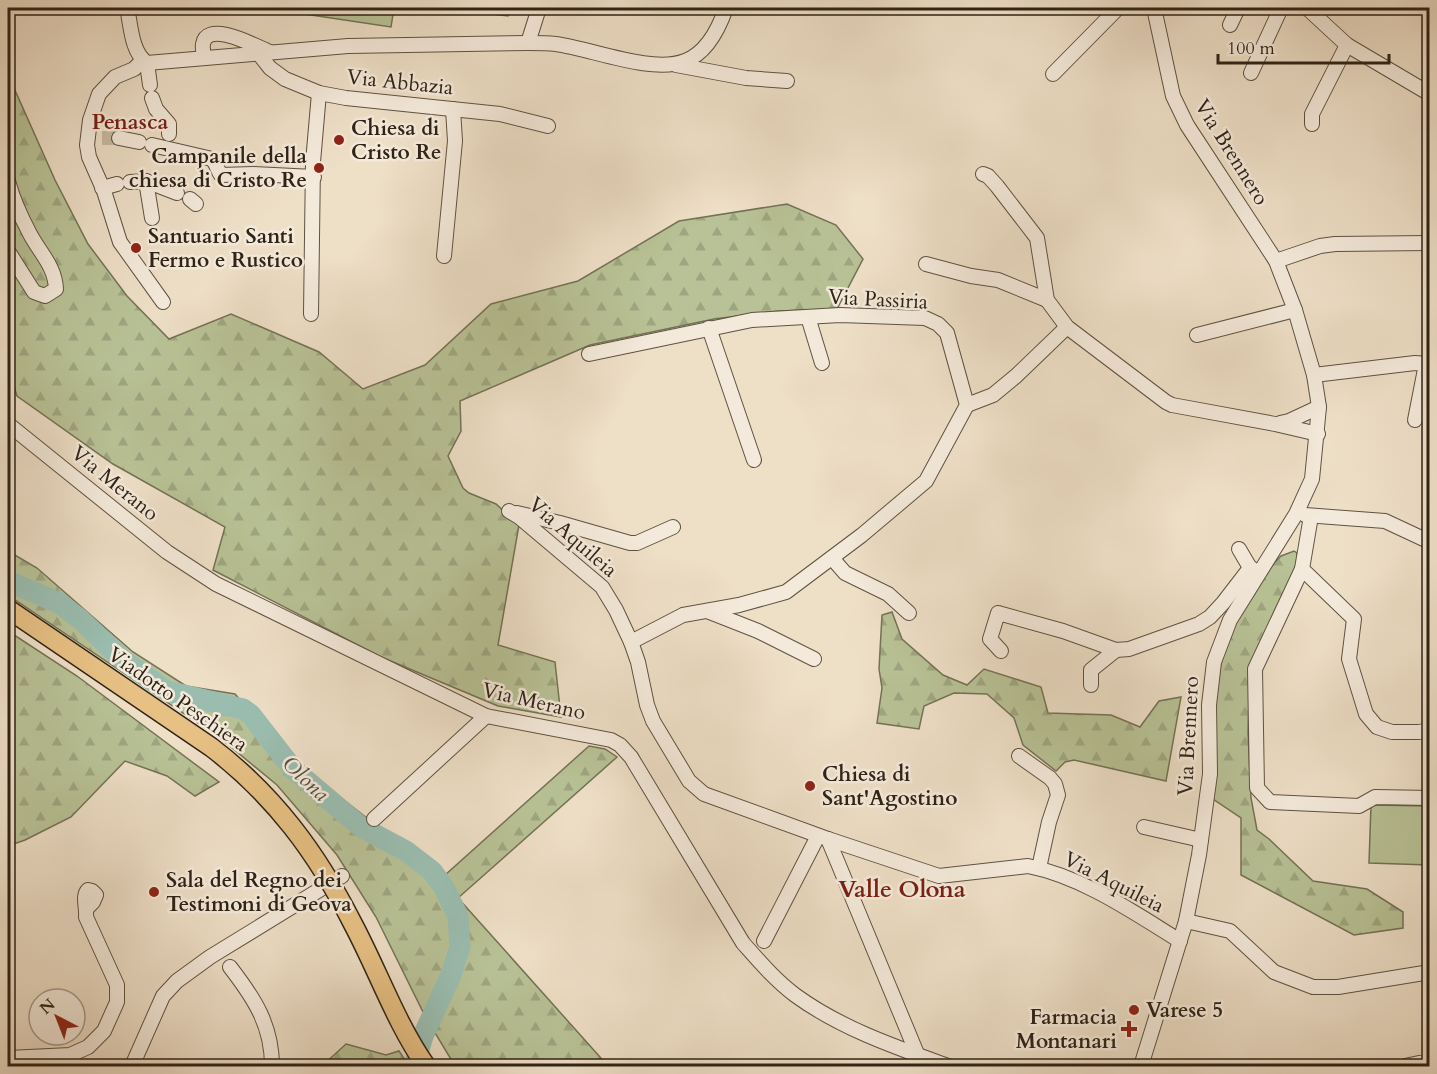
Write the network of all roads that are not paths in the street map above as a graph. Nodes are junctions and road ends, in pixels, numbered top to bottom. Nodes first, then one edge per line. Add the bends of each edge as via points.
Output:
1 (128, 8) edge
2 (539, 8) edge
3 (1118, 8) edge
4 (1154, 8) edge
5 (1238, 8) edge
6 (1281, 8) edge
7 (1307, 8) edge
8 (727, 10) edge
9 (1230, 25) dead end
10 (528, 43) junction
11 (1347, 45) junction
12 (275, 53) junction
13 (259, 54) junction
14 (204, 58) junction
15 (145, 61) junction
16 (671, 64) junction
17 (1251, 73) dead end
18 (1053, 74) dead end
19 (787, 81) dead end
20 (319, 93) junction
21 (1430, 94) edge
22 (453, 109) junction
23 (1312, 124) dead end
24 (548, 126) dead end
25 (119, 138) tunnel mouth
26 (158, 143) junction
27 (983, 174) dead end
28 (314, 177) junction
29 (8, 181) edge
30 (146, 181) junction
31 (102, 188) junction
32 (177, 193) dead end
33 (152, 218) dead end
34 (1372, 236) dead end
35 (1425, 241) edge
36 (1320, 246) junction
37 (8, 251) edge
38 (444, 256) dead end
39 (1276, 261) junction
40 (926, 264) dead end
41 (1047, 300) junction
42 (163, 302) dead end
43 (1295, 310) junction
44 (311, 314) dead end
45 (808, 317) junction
46 (1067, 327) junction
47 (709, 328) junction
48 (1197, 334) dead end
49 (589, 354) dead end
50 (822, 363) dead end
51 (1428, 364) edge
52 (1314, 375) junction
53 (967, 405) junction
54 (1319, 407) junction
55 (1415, 420) dead end
56 (8, 424) edge
57 (1275, 424) junction
58 (1318, 434) junction
59 (754, 460) dead end
60 (1296, 514) junction
61 (1311, 516) junction
62 (673, 527) dead end
63 (1430, 542) edge
64 (1239, 549) dead end
65 (832, 558) junction
66 (1302, 569) junction
67 (1254, 571) junction
68 (8, 609) edge
69 (707, 611) junction
70 (909, 613) dead end
71 (631, 642) junction
72 (1116, 650) junction
73 (1001, 651) dead end
74 (814, 659) dead end
75 (1091, 685) dead end
76 (486, 716) junction
77 (1430, 730) edge
78 (1019, 756) dead end
79 (1430, 798) edge
80 (374, 819) dead end
81 (1144, 827) dead end
82 (823, 837) junction
83 (1201, 840) junction
84 (1039, 868) junction
85 (342, 876) dead end
86 (87, 907) dead end
87 (1186, 921) junction
88 (764, 941) dead end
89 (1180, 941) junction
90 (230, 967) dead end
91 (1430, 972) edge
92 (918, 1056) junction
93 (8, 1058) edge
94 (1430, 1065) edge
95 (132, 1066) edge
96 (272, 1066) edge
97 (426, 1066) edge
98 (948, 1066) edge
99 (1141, 1066) edge
100 (1405, 1066) edge

1 - 15 street via 135,47
2 - 10 street
3 - 18 street
4 - 39 street, Via Brennero via 1173,96 1182,115
5 - 9 street
6 - 17 street
7 - 11 street
8 - 16 street via 710,42 686,61
10 - 12 street via 348,46
10 - 16 street
11 - 21 street
11 - 23 street via 1312,114
12 - 13 street
12 - 14 street via 216,33 206,37
13 - 14 street
13 - 20 street, Via Abbazia via 285,79
14 - 15 street
15 - 26 street via 156,109 170,124
15 - 31 street via 115,77 99,94 90,120 95,138 89,157
16 - 19 street
20 - 22 street, Via Abbazia
20 - 28 street
22 - 24 street, Via Abbazia via 500,114
22 - 38 street
25 - 26 street
26 - 28 street via 212,159 221,175
27 - 41 street via 997,186 1036,238
28 - 44 street
29 - 37 street via 29,232 56,275 56,289 45,296 34,292
30 - 31 street
30 - 32 street
30 - 33 street
31 - 42 street via 120,242
34 - 36 street via 1343,237
35 - 36 street
36 - 39 street
39 - 43 street, Via Brennero
40 - 41 street via 998,280
41 - 46 street
43 - 48 street
43 - 52 street, Via Brennero
45 - 47 street, Via Passiria via 752,320
45 - 50 street, Via Passiria
45 - 53 street, Via Passiria via 925,318 938,324 946,333
46 - 53 street via 993,395
46 - 57 street via 1172,405
47 - 49 street, Via Passiria
47 - 59 street
51 - 52 street
51 - 55 street
52 - 54 street, Via Brennero
53 - 65 street via 926,481
54 - 57 street via 1289,422
54 - 58 street, Via Brennero
56 - 76 street, Via Merano via 166,552 216,584
57 - 58 street
58 - 60 street, Via Brennero via 1312,480
60 - 61 street
60 - 67 street, Via Brennero
61 - 63 street via 1385,521
61 - 66 street
62 - 71 street, Via Aquileia via 630,543 509,512 602,587
64 - 67 street
65 - 69 street via 777,596
65 - 70 street via 845,573 888,594
66 - 77 street via 1354,620 1348,658 1366,714 1377,727 1392,732
66 - 79 street via 1255,669 1257,788 1270,802 1359,806 1375,797
67 - 72 street via 1199,624
67 - 83 street, Via Brennero via 1214,662 1209,705 1210,774
68 - 97 main road, Viadotto Peschiera, bridge via 211,747 260,789 321,865 411,1044
69 - 71 street via 683,615
69 - 74 street
71 - 82 street, Via Aquileia via 653,721 696,788
72 - 73 street via 998,613 990,639
72 - 75 street via 1091,670
76 - 80 street
76 - 92 street, Via Merano via 620,745 631,757 743,943 764,968 829,1016
78 - 84 street via 1050,778 1058,795
81 - 83 street
82 - 84 street, Via Aquileia via 939,876
82 - 88 street
82 - 92 street
83 - 87 street, Via Brennero
84 - 89 street, Via Aquileia via 1119,903
85 - 95 street via 177,981 163,996
86 - 93 street via 86,917 117,985 117,1002 104,1031 88,1047 70,1055
87 - 89 street, Via Brennero
87 - 91 street via 1230,932 1274,972 1313,987 1338,987
89 - 99 street, Via Brennero
90 - 96 street via 264,1017
92 - 98 street, Via Merano
94 - 100 street

